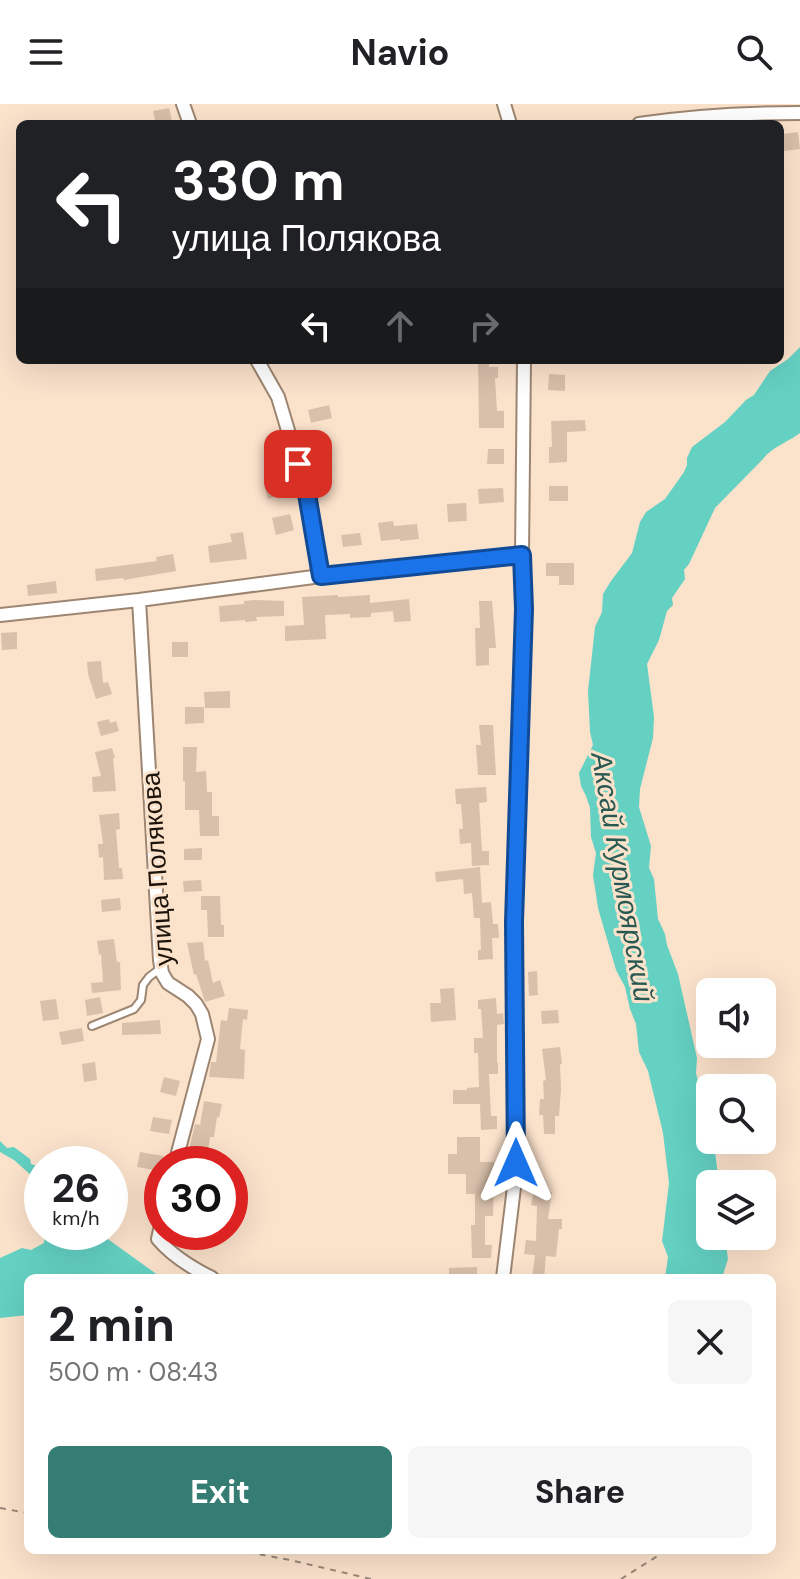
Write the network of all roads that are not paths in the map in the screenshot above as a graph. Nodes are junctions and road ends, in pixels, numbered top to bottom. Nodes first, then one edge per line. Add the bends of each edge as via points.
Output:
1 (800, 113) edge
2 (669, 120) edge
3 (259, 364) edge
4 (524, 364) edge
5 (522, 555) junction
6 (321, 576) junction
7 (139, 600) junction
8 (0, 615) edge
9 (161, 967) junction
10 (92, 1026) dead end
11 (180, 1146) edge
12 (168, 1250) edge
13 (205, 1274) edge
14 (503, 1274) edge

1 - 2 street
3 - 6 street via 278,397 307,494
4 - 5 street
5 - 6 street
5 - 14 street via 515,1179
6 - 7 street
7 - 8 street
7 - 9 street, улица Полякова
9 - 10 lane via 143,985 134,1009
9 - 11 street, улица Полякова via 168,983 196,1004 208,1039
12 - 13 street

